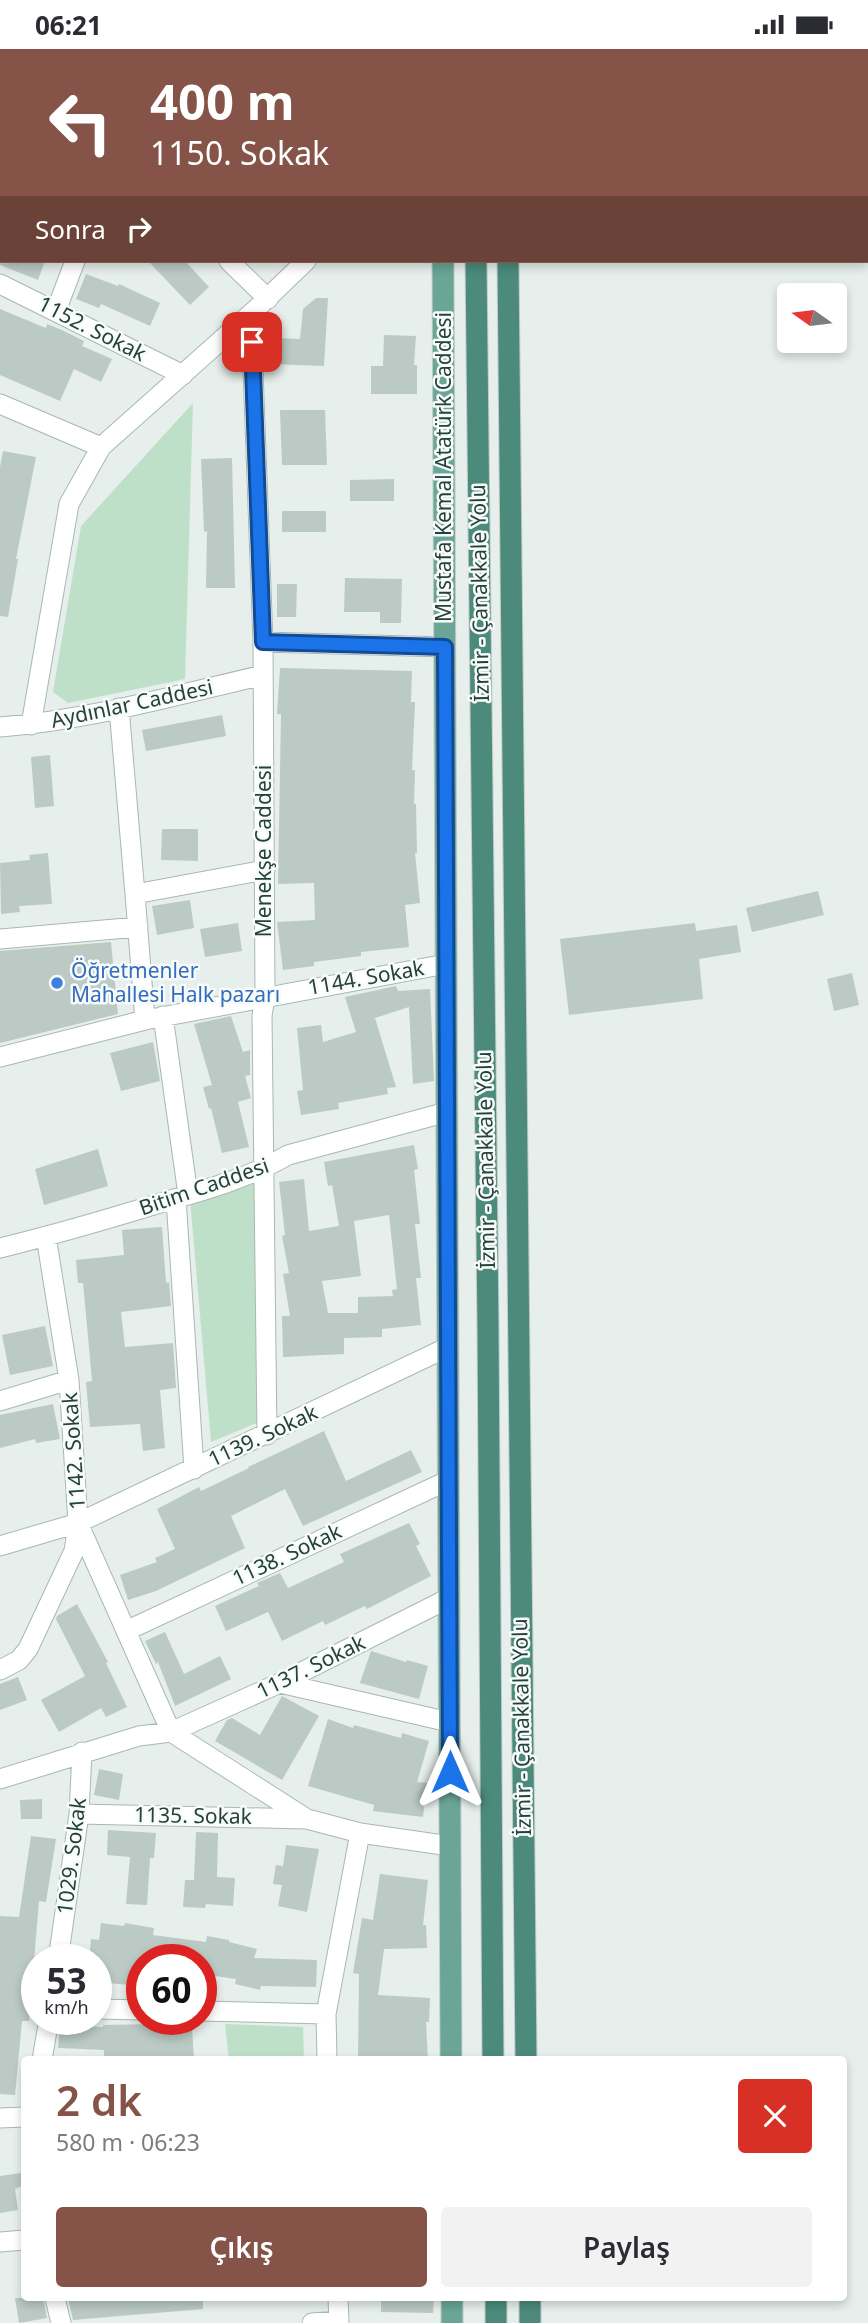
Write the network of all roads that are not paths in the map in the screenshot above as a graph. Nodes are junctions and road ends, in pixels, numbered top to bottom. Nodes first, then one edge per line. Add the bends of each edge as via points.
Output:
1 (74, 263) edge
2 (231, 263) edge
3 (304, 263) edge
4 (443, 263) edge
5 (476, 263) edge
6 (508, 263) edge
7 (0, 284) edge
8 (262, 304) junction
9 (56, 311) junction
10 (183, 375) junction
11 (0, 404) edge
12 (101, 447) junction
13 (263, 642) junction
14 (445, 647) junction
15 (263, 675) junction
16 (119, 708) junction
17 (31, 725) junction
18 (0, 727) edge
19 (265, 870) junction
20 (135, 894) junction
21 (138, 927) junction
22 (0, 939) edge
23 (446, 964) junction
24 (265, 996) junction
25 (154, 1018) junction
26 (0, 1057) edge
27 (447, 1112) junction
28 (265, 1169) junction
29 (182, 1197) junction
30 (46, 1236) junction
31 (0, 1248) edge
32 (448, 1347) junction
33 (69, 1380) junction
34 (0, 1401) edge
35 (267, 1435) junction
36 (194, 1469) junction
37 (449, 1480) junction
38 (78, 1523) junction
39 (0, 1546) edge
40 (449, 1598) junction
41 (126, 1631) junction
42 (0, 1669) edge
43 (280, 1683) junction
44 (450, 1722) junction
45 (171, 1732) junction
46 (82, 1752) junction
47 (0, 1779) edge
48 (79, 1814) junction
49 (307, 1819) junction
50 (360, 1833) junction
51 (450, 1846) junction
52 (60, 1944) edge
53 (217, 2011) edge
54 (326, 2014) junction
55 (46, 2035) edge
56 (43, 2056) edge
57 (327, 2056) edge
58 (451, 2056) edge
59 (493, 2056) edge
60 (526, 2056) edge
61 (21, 2117) edge
62 (0, 2118) edge
63 (21, 2240) edge
64 (0, 2242) edge
65 (56, 2301) edge
66 (338, 2301) edge
67 (452, 2301) edge
68 (496, 2301) edge
69 (530, 2301) edge
70 (339, 2322) edge
71 (61, 2323) edge
72 (312, 2323) edge
73 (452, 2323) edge
74 (496, 2323) edge
75 (530, 2323) edge

1 - 9 street
2 - 8 street
3 - 8 street
4 - 14 main road, Mustafa Kemal Atatürk Caddesi
5 - 59 highway, İzmir - Çanakkale Yolu
6 - 60 highway, İzmir - Çanakkale Yolu
7 - 9 street, 1152. Sokak
8 - 10 street
8 - 13 street, Menekşe Caddesi via 252,342
9 - 10 street, 1152. Sokak
10 - 12 street
11 - 12 street
12 - 17 street via 69,505
13 - 14 street
13 - 15 street, Menekşe Caddesi
14 - 23 main road, Mustafa Kemal Atatürk Caddesi
15 - 16 street, Aydınlar Caddesi
15 - 19 street, Menekşe Caddesi
16 - 17 street, Aydınlar Caddesi
16 - 20 street
17 - 18 street, Aydınlar Caddesi
19 - 20 street
19 - 24 street, Menekşe Caddesi
20 - 21 street
21 - 22 street
21 - 25 street
23 - 24 street, 1144. Sokak
23 - 27 main road, Mustafa Kemal Atatürk Caddesi
24 - 25 street, 1144. Sokak
24 - 28 street, Menekşe Caddesi
25 - 26 street, 1144. Sokak
25 - 29 street
27 - 28 street, Bitim Caddesi via 288,1155
27 - 32 main road, Mustafa Kemal Atatürk Caddesi
28 - 29 street, Bitim Caddesi
28 - 35 street, Menekşe Caddesi
29 - 30 street, Bitim Caddesi
29 - 36 street
30 - 31 street, Bitim Caddesi
30 - 33 street, 1142. Sokak
32 - 35 street, 1139. Sokak
32 - 37 main road, Mustafa Kemal Atatürk Caddesi
33 - 34 street
33 - 38 street, 1142. Sokak
35 - 36 street, 1139. Sokak
36 - 38 street, 1139. Sokak
37 - 40 main road, Mustafa Kemal Atatürk Caddesi
37 - 41 street, 1138. Sokak
38 - 39 street, 1139. Sokak
38 - 41 street, 1142. Sokak
38 - 42 street via 74,1551 28,1649 19,1660
40 - 43 street, 1137. Sokak
40 - 44 main road, Mustafa Kemal Atatürk Caddesi
41 - 45 street, 1142. Sokak
43 - 44 street
43 - 45 street, 1137. Sokak
44 - 51 main road, Mustafa Kemal Atatürk Caddesi
45 - 46 street, 1137. Sokak
45 - 49 street
46 - 47 street, 1137. Sokak
46 - 48 street, 1029. Sokak
48 - 49 street, 1135. Sokak
48 - 52 street, 1029. Sokak
49 - 50 street
50 - 51 street
50 - 54 street
51 - 58 main road, Mustafa Kemal Atatürk Caddesi
53 - 54 street
54 - 57 street
55 - 56 street
61 - 62 street
63 - 64 street
65 - 71 street
66 - 70 street
67 - 73 main road
68 - 74 highway
69 - 75 highway
70 - 72 street

